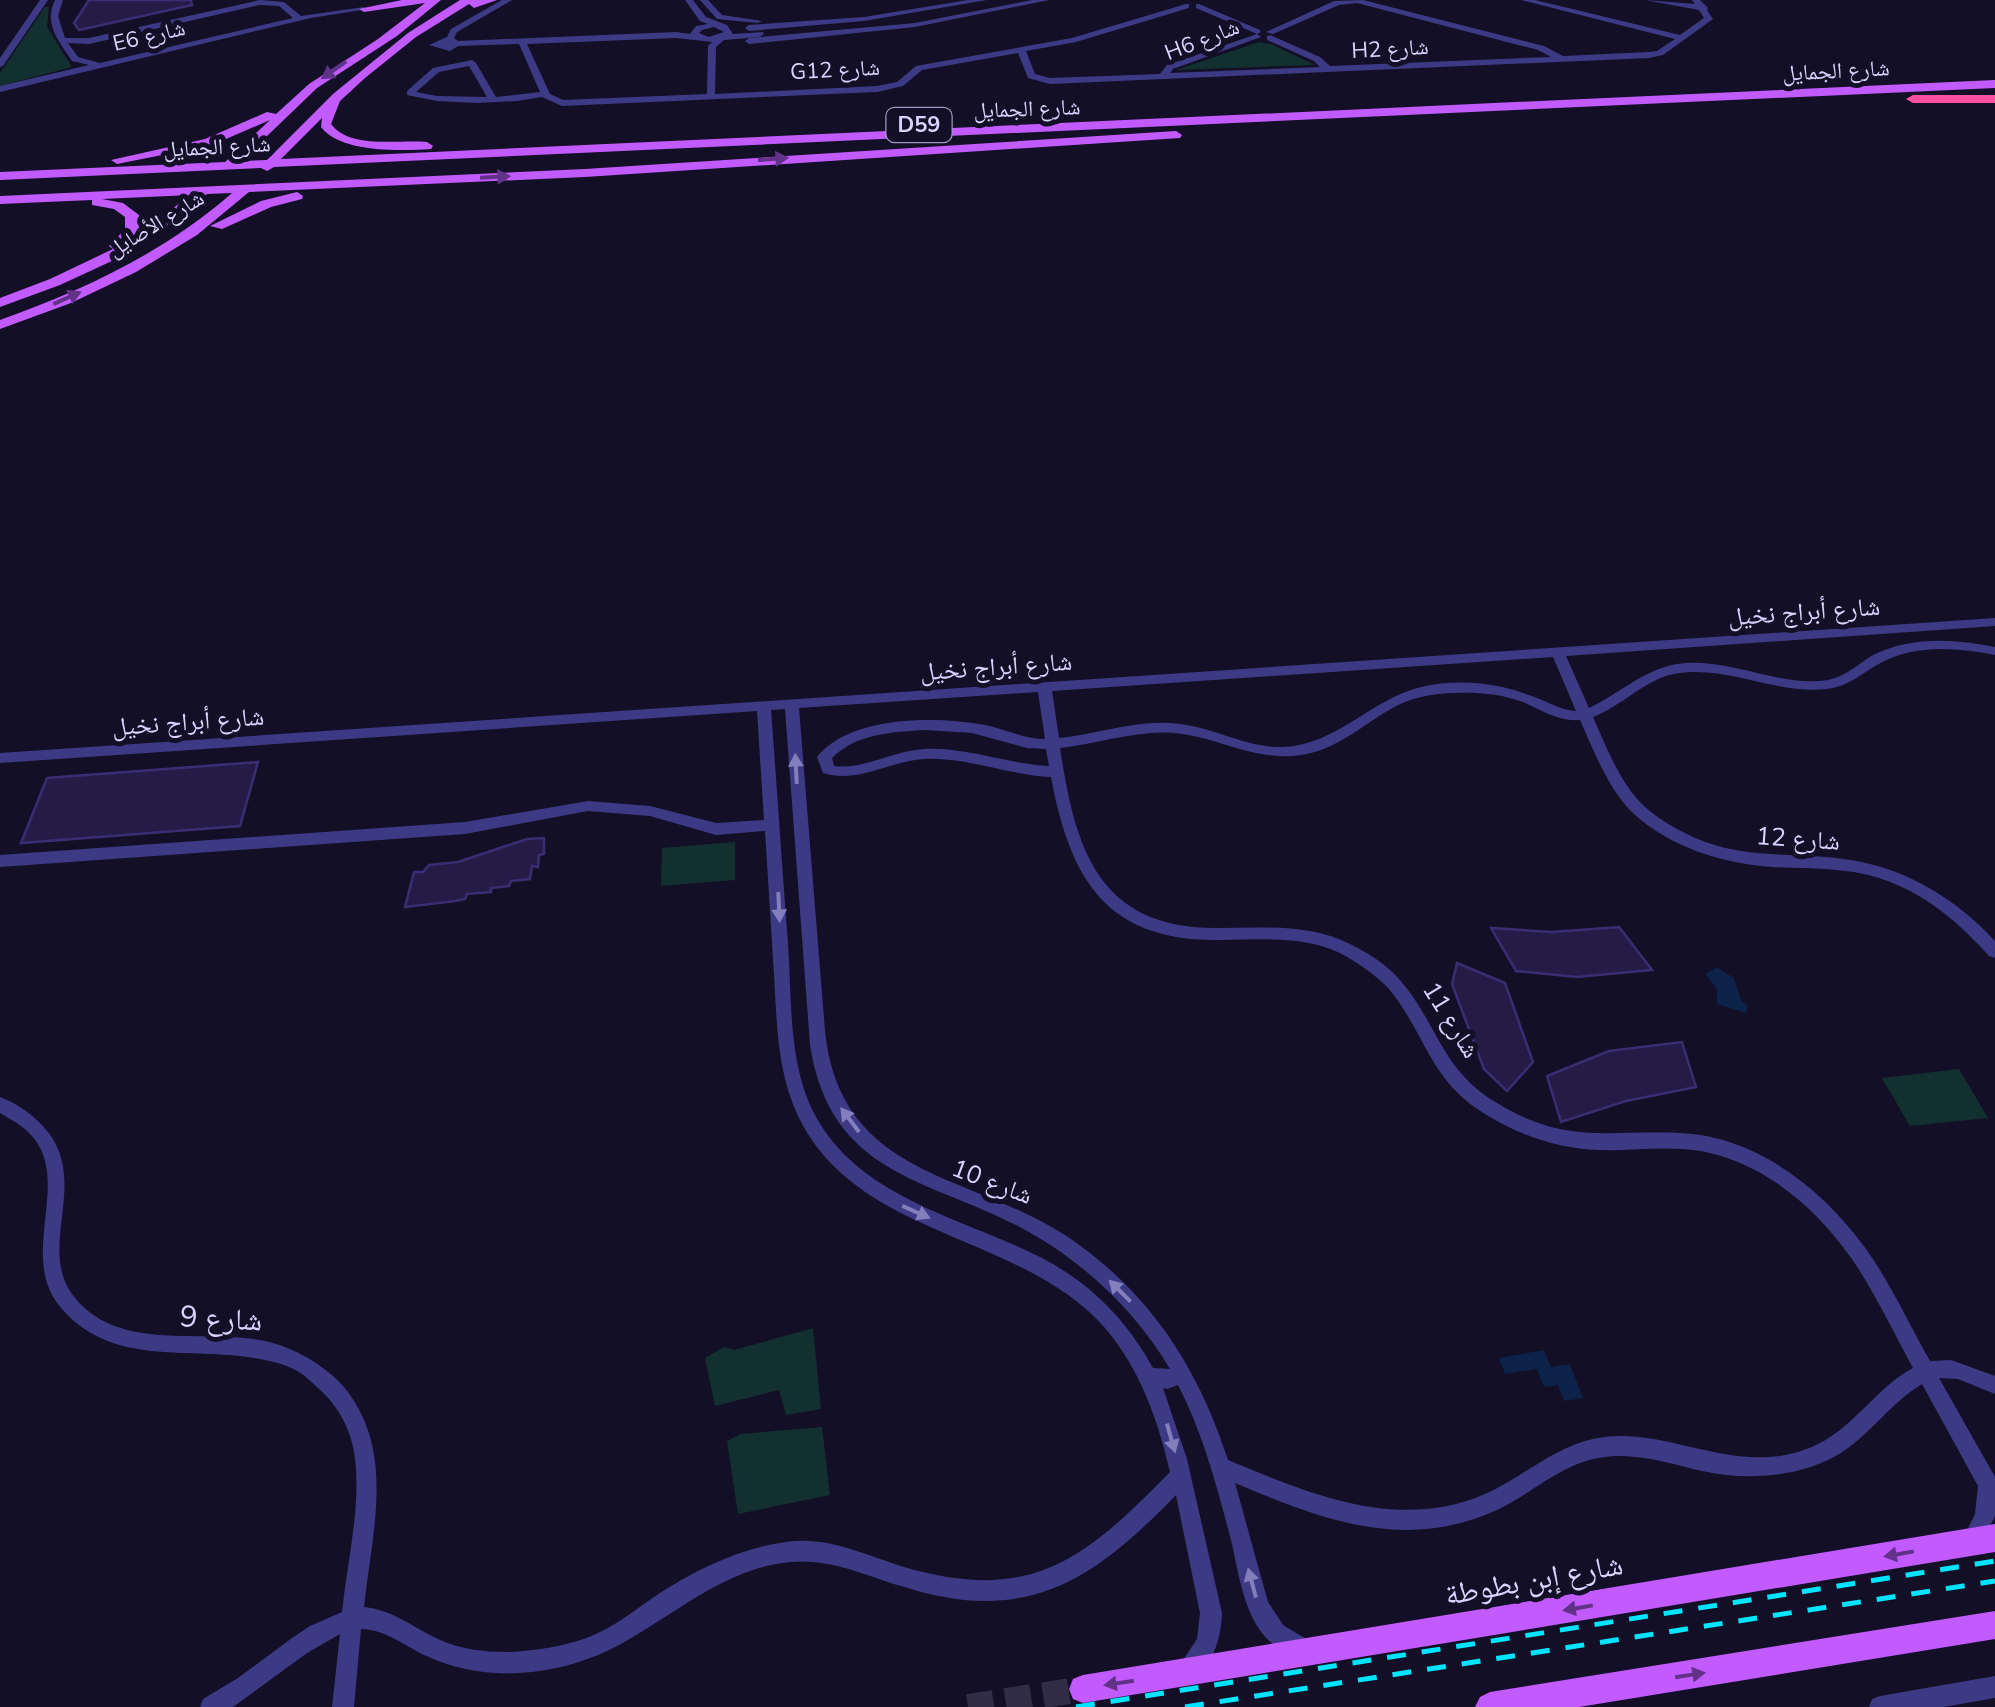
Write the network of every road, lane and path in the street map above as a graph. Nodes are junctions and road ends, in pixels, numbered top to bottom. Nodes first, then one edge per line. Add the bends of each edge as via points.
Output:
1 (44, 0) edge
2 (60, 0) edge
3 (272, 0) edge
4 (423, 0) edge
5 (436, 0) edge
6 (451, 0) edge
7 (508, 0) edge
8 (689, 0) edge
9 (704, 0) edge
10 (950, 0) edge
11 (983, 0) edge
12 (1016, 0) edge
13 (1045, 0) edge
14 (1525, 0) edge
15 (1649, 0) edge
16 (480, 1) edge
17 (1193, 2) edge
18 (1700, 4) edge
19 (241, 6) junction
20 (359, 10) joint
21 (856, 14) junction
22 (298, 17) junction
23 (840, 24) junction
24 (700, 31) junction
25 (859, 32) junction
26 (720, 35) junction
27 (1257, 35) junction
28 (1270, 35) junction
29 (1682, 38) junction
30 (63, 40) junction
31 (89, 40) junction
32 (522, 41) junction
33 (749, 41) dead end
34 (378, 42) junction
35 (1022, 50) junction
36 (73, 56) junction
37 (1560, 59) junction
38 (0, 64) edge
39 (105, 64) junction
40 (1328, 69) junction
41 (66, 74) junction
42 (1163, 76) junction
43 (1995, 84) edge
44 (0, 89) edge
45 (338, 93) junction
46 (545, 93) junction
47 (711, 96) junction
48 (1995, 97) edge
49 (492, 98) junction
50 (1912, 99) joint
51 (294, 102) junction
52 (1411, 113) junction
53 (1185, 133) junction
54 (805, 140) junction
55 (427, 146) junction
56 (281, 151) junction
57 (242, 152) junction
58 (194, 156) junction
59 (265, 159) junction
60 (96, 164) junction
61 (0, 168) edge
62 (0, 179) edge
63 (229, 180) junction
64 (398, 182) junction
65 (50, 197) junction
66 (0, 200) edge
67 (132, 268) junction
68 (70, 275) junction
69 (0, 303) edge
70 (0, 325) edge
71 (1995, 622) edge
72 (1995, 651) edge
73 (1557, 652) junction
74 (1044, 686) junction
75 (792, 703) junction
76 (764, 706) junction
77 (1587, 715) junction
78 (1054, 743) junction
79 (1, 761) edge
80 (1059, 772) junction
81 (772, 818) junction
82 (799, 825) junction
83 (0, 861) edge
84 (1995, 952) edge
85 (0, 1104) edge
86 (1926, 1370) junction
87 (1183, 1372) junction
88 (1149, 1376) junction
89 (1995, 1386) edge
90 (1222, 1467) junction
91 (1180, 1476) junction
92 (1991, 1487) edge
93 (1186, 1500) junction
94 (1155, 1501) junction
95 (1984, 1540) edge
96 (352, 1619) junction
97 (1995, 1625) edge
98 (1312, 1653) junction
99 (1185, 1672) junction
100 (1995, 1687) edge
101 (1083, 1689) tunnel mouth
102 (211, 1707) edge
103 (344, 1707) edge
104 (1490, 1707) edge
105 (1880, 1707) edge

1 - 38 street
2 - 30 street via 52,16
3 - 19 street
3 - 22 street via 286,3
4 - 20 main road
5 - 34 main road, شارع الأصايل
6 - 34 main road, شارع الأصايل
7 - 32 street via 454,32 453,42
8 - 24 street
9 - 21 street via 717,16 740,22
10 - 21 street
11 - 23 street
12 - 23 street
13 - 25 street
14 - 29 street
15 - 18 street
16 - 45 main road via 398,44
17 - 27 street
17 - 35 street, G12 شارع
18 - 29 street via 1710,19
19 - 22 street via 276,3
19 - 31 street
20 - 22 street, E6 شارع
21 - 23 street
22 - 39 street, E6 شارع
23 - 25 street
23 - 26 street
24 - 26 street
24 - 26 street
24 - 32 street
25 - 33 street
26 - 47 street
27 - 28 street
27 - 42 street, H6 شارع via 1170,66
28 - 37 street, H6 شارع via 1337,2 1357,1 1541,48
28 - 40 street
29 - 37 street, H2 شارع via 1653,55
30 - 31 street
30 - 36 street
31 - 36 street
32 - 46 street
34 -> 51 main road, شارع الأصايل
35 - 42 street, H2 شارع via 1037,79
35 - 47 street, G12 شارع via 919,68 883,89
36 - 39 street
36 - 41 street via 77,67
37 - 40 street, H2 شارع
39 - 41 street, E6 شارع
40 - 42 street, H2 شارع
41 - 44 street, E6 شارع
43 - 52 main road, شارع الجمايل / D59
45 - 55 main road via 326,124 336,136
45 - 56 main road
46 - 47 street, G12 شارع via 556,102
46 - 49 street
48 - 50 highway
49 - 49 street via 472,63 440,69 410,93
50 - 53 main road, شارع الجمايل / D59
51 - 57 main road, شارع الأصايل
51 - 59 main road via 298,111
51 - 60 main road via 208,142
52 - 54 main road, شارع الجمايل / D59
52 - 55 main road, D59
53 - 54 main road, شارع الجمايل / D59
64 -> 53 main road, D59
54 - 62 main road, شارع الجمايل / D59
55 - 56 main road, D59
55 - 59 main road
56 - 59 main road
57 - 58 main road
57 - 59 main road
57 - 63 main road, شارع الأصايل
58 - 60 main road
58 - 63 main road
59 - 63 main road, شارع الأصايل
60 - 61 main road
63 - 64 main road, D59
63 - 65 main road, D59
63 - 67 main road, شارع الأصايل via 207,223
63 - 68 main road, شارع الأصايل
64 - 67 main road via 266,204
65 - 66 main road, D59
65 - 68 main road via 118,206 134,222 126,238
70 -> 67 main road, شارع الأصايل
68 - 69 main road, شارع الأصايل
71 - 73 street, شارع أبراج نخيل
72 - 77 street via 1947,644 1907,648 1828,685 1721,667 1674,669 1635,682
73 - 74 street, شارع أبراج نخيل
73 - 77 street, شارع 12
74 - 75 street, شارع أبراج نخيل
74 - 78 street, شارع 11
75 - 76 street, شارع أبراج نخيل
82 -> 75 street, شارع 10
76 - 79 street, شارع أبراج نخيل
76 - 81 street
77 - 78 street via 1568,716 1494,690 1438,688 1390,703 1338,740 1299,752 1246,748 1156,727
77 - 84 street, شارع 12 via 1627,795 1672,830 1754,860 1841,864 1895,878 1955,912
78 - 80 street, شارع 11
78 - 80 street via 927,724 863,736 834,748 824,764 842,774 940,753 1021,771
80 - 86 street, شارع 11 via 1075,855 1086,876 1116,904 1178,931 1290,932 1356,954 1405,996 1448,1072 1520,1124 1585,1145 1686,1141 1769,1170 1838,1224
81 - 82 street via 778,804 787,804
81 - 83 street via 716,830 650,811 588,806 465,828
81 -> 88 street via 788,1060 814,1129 866,1186 1054,1270 1110,1320
87 -> 82 street, شارع 10 via 1131,1302 1067,1246 1032,1224 902,1170 842,1111 818,1048
85 - 96 street, شارع 9 via 24,1118 52,1153 58,1202 48,1259 76,1313 137,1343 273,1351 319,1375 343,1401 361,1436 366,1479
86 - 89 street via 1956,1370
86 - 90 street via 1909,1378 1844,1442 1806,1460 1762,1467 1714,1464 1642,1446 1598,1447 1572,1454 1489,1504 1410,1522 1326,1510
86 - 92 street, شارع 11
87 - 88 street via 1166,1380
87 - 90 street, شارع 10
88 -> 91 street
98 -> 90 street, شارع 10 via 1284,1640 1264,1616
91 - 93 street
91 - 94 street
92 - 95 street, شارع 11
93 - 94 street
93 - 99 street via 1212,1624 1204,1652
94 - 96 street via 1102,1554 1038,1585 954,1589 827,1552 766,1555 713,1575 603,1642 530,1662 479,1662 426,1645 393,1624
95 -> 98 main road, شارع إبن بطوطة
96 - 102 street
96 - 103 street, شارع 9
104 -> 97 main road
98 - 99 main road, شارع إبن بطوطة
99 -> 101 main road, شارع إبن بطوطة
100 - 105 street

